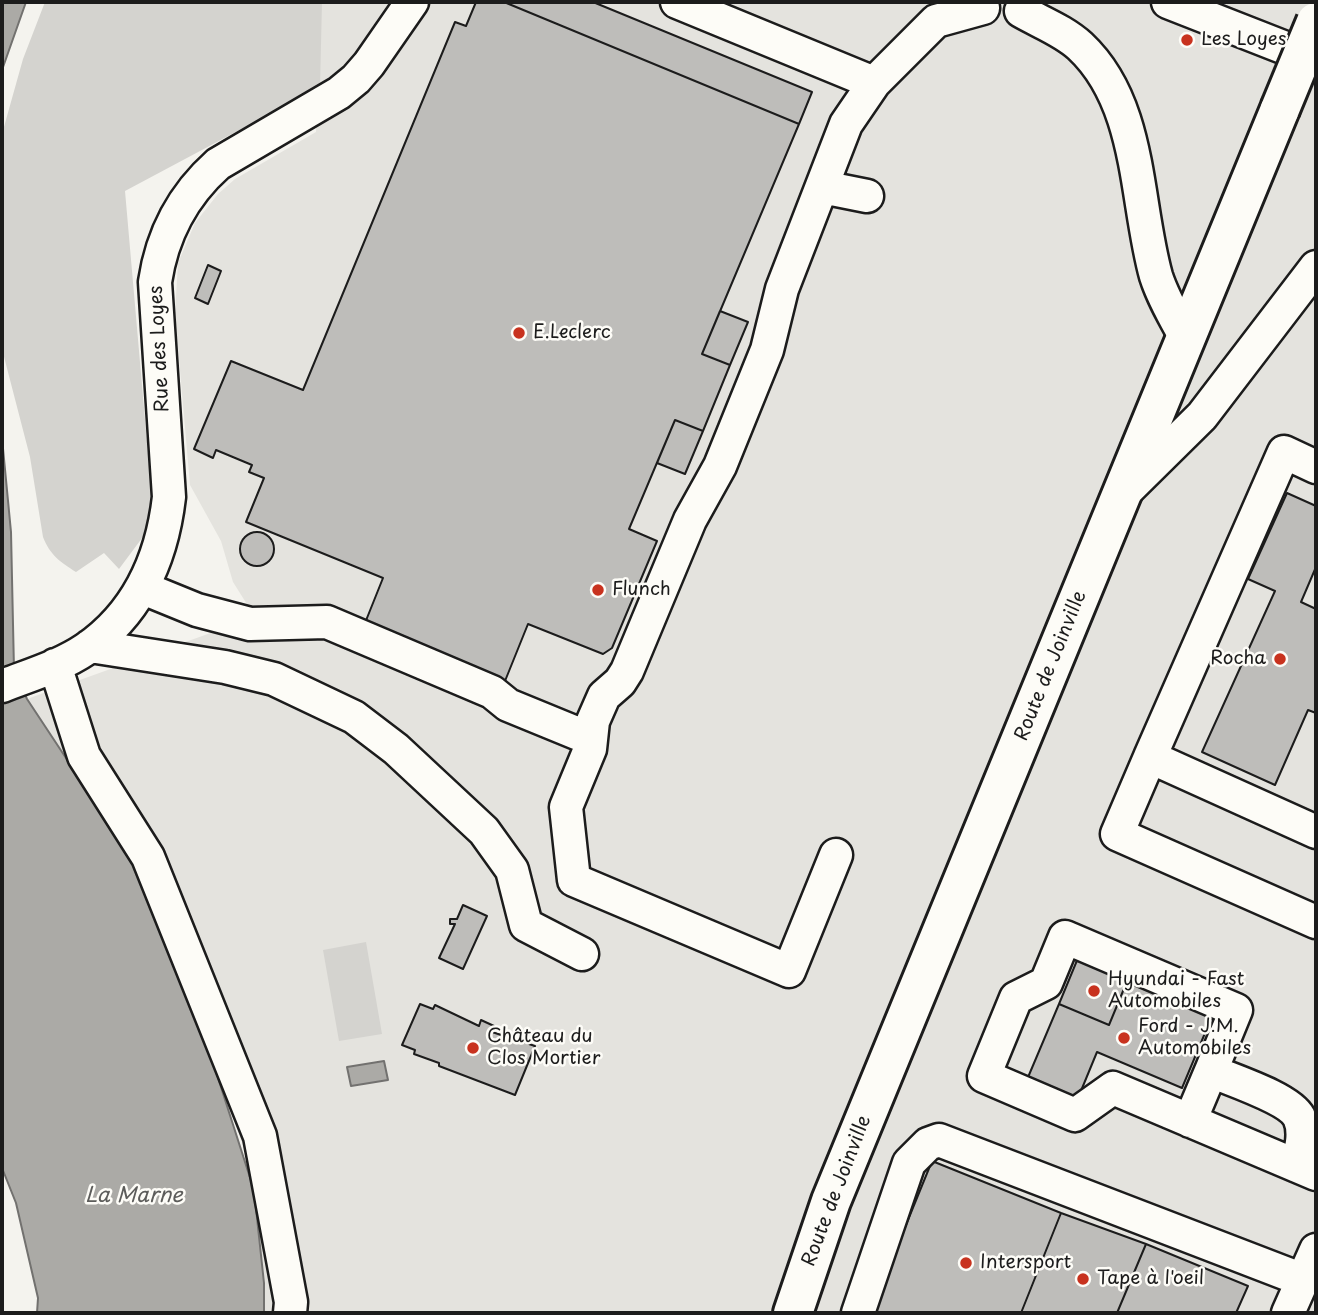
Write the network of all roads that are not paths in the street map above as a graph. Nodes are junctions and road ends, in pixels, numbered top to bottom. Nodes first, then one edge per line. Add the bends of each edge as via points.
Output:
1 (412, 2) edge
2 (677, 2) edge
3 (1168, 2) edge
4 (976, 5) edge
5 (1033, 7) edge
6 (938, 11) edge
7 (1316, 22) edge
8 (1316, 60) edge
9 (874, 83) junction
10 (822, 187) junction
11 (867, 195) dead end
12 (1316, 267) edge
13 (1186, 338) junction
14 (1316, 467) edge
15 (1122, 495) junction
16 (143, 588) junction
17 (90, 646) junction
18 (55, 665) junction
19 (12, 682) edge
20 (591, 739) junction
21 (1150, 757) junction
22 (1316, 831) edge
23 (836, 855) dead end
24 (1316, 922) edge
25 (582, 954) dead end
26 (1211, 1071) junction
27 (1190, 1121) junction
28 (1307, 1170) edge
29 (1316, 1250) edge
30 (1303, 1280) junction
31 (290, 1313) edge
32 (793, 1313) edge
33 (858, 1313) edge
34 (1289, 1313) edge

1 - 16 street, Rue des Loyes via 356,79 218,164 201,179 173,220 155,282 169,497 159,548
2 - 9 street
3 - 8 street
4 - 5 street via 995,12
4 - 6 street
5 - 13 street via 1080,45 1114,96 1127,131 1157,278
6 - 9 street
7 - 13 main road, Route de Joinville, bridge
9 - 10 street via 846,124
10 - 11 street
10 - 20 street via 782,289 767,350 719,466 690,520 627,671 604,696
12 - 15 street via 1202,416
13 - 15 main road, Route de Joinville
14 - 21 street via 1284,453
15 - 32 main road, Route de Joinville via 831,1201
16 - 17 street, Rue des Loyes via 115,624
16 - 20 street via 197,611 250,624 327,622
17 - 18 street, Rue des Loyes
17 - 25 street via 275,679 354,717 397,749 484,831 512,870 526,925
18 - 19 street, Rue des Loyes
18 - 31 street via 84,756 148,857 260,1136
20 - 23 street via 566,807 574,880 789,971
21 - 22 street
21 - 24 street via 1117,834
26 - 27 street
26 - 27 street via 1236,1010 1065,937 1046,983 1016,998 984,1076 1075,1115 1113,1088
26 - 28 street via 1286,1104 1298,1115
27 - 28 street
29 - 30 street
30 - 33 street via 939,1140 928,1144 909,1163
30 - 34 street

